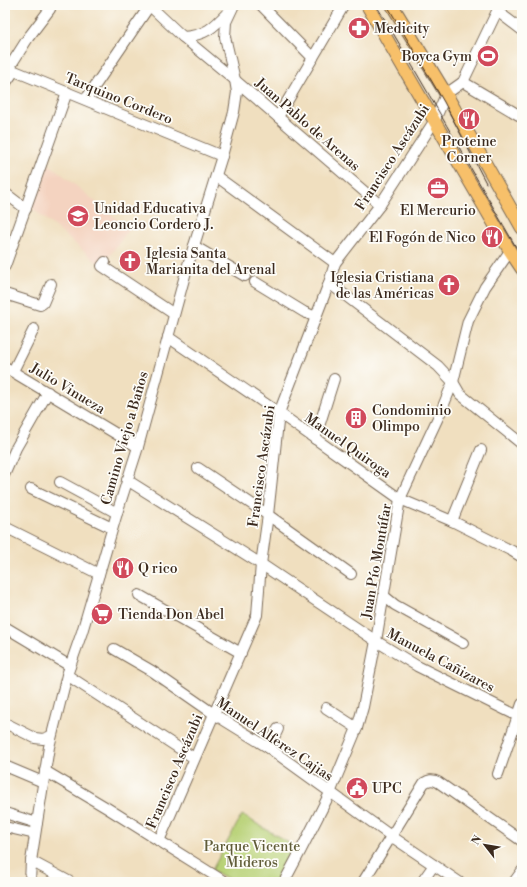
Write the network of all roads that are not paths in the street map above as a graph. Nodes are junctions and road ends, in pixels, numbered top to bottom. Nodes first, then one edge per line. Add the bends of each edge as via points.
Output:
1 (149, 5) edge
2 (261, 5) edge
3 (344, 5) edge
4 (367, 5) edge
5 (392, 5) edge
6 (233, 6) edge
7 (499, 8) edge
8 (50, 9) dead end
9 (522, 30) edge
10 (183, 36) junction
11 (313, 58) junction
12 (10, 69) edge
13 (236, 80) junction
14 (462, 82) junction
15 (5, 84) edge
16 (66, 92) junction
17 (446, 94) junction
18 (86, 99) junction
19 (278, 117) junction
20 (522, 117) edge
21 (435, 120) junction
22 (222, 156) junction
23 (216, 176) junction
24 (5, 193) edge
25 (380, 205) junction
26 (26, 209) junction
27 (522, 228) edge
28 (194, 246) junction
29 (510, 251) junction
30 (105, 262) dead end
31 (335, 263) junction
32 (5, 266) edge
33 (522, 269) edge
34 (245, 276) dead end
35 (255, 282) dead end
36 (329, 283) junction
37 (50, 284) dead end
38 (5, 294) edge
39 (174, 314) junction
40 (316, 317) junction
41 (34, 329) dead end
42 (168, 337) junction
43 (9, 369) edge
44 (334, 379) dead end
45 (453, 382) junction
46 (48, 392) junction
47 (279, 413) junction
48 (315, 439) junction
49 (522, 444) edge
50 (138, 447) junction
51 (481, 450) dead end
52 (8, 459) edge
53 (198, 468) dead end
54 (5, 473) edge
55 (127, 480) junction
56 (60, 482) dead end
57 (31, 489) dead end
58 (400, 499) junction
59 (117, 513) junction
60 (268, 515) junction
61 (452, 521) junction
62 (5, 527) edge
63 (112, 528) junction
64 (522, 557) edge
65 (261, 564) junction
66 (99, 574) junction
67 (352, 574) dead end
68 (139, 595) dead end
69 (384, 596) junction
70 (5, 627) edge
71 (376, 641) junction
72 (463, 643) dead end
73 (114, 650) dead end
74 (241, 653) junction
75 (68, 671) junction
76 (522, 704) edge
77 (326, 708) dead end
78 (214, 714) junction
79 (520, 717) edge
80 (5, 723) edge
81 (357, 728) junction
82 (278, 729) dead end
83 (51, 736) junction
84 (269, 748) junction
85 (194, 758) junction
86 (5, 766) edge
87 (45, 771) junction
88 (498, 774) dead end
89 (43, 782) junction
90 (330, 794) junction
91 (5, 813) edge
92 (37, 823) junction
93 (5, 827) edge
94 (35, 834) junction
95 (391, 836) junction
96 (159, 841) junction
97 (522, 841) edge
98 (31, 861) junction
99 (434, 865) junction
100 (522, 871) edge
101 (30, 882) edge
102 (70, 882) edge
103 (225, 882) edge
104 (284, 882) edge
105 (363, 882) edge
106 (422, 882) edge
107 (459, 882) edge
108 (514, 882) edge

1 - 10 street, Juan Pablo de Arenas
1 - 18 street
2 - 11 street
3 - 11 street
4 - 21 main road
5 - 17 main road
6 - 10 street via 208,30 196,36
6 - 13 street, Camino Viejo a Baños via 226,22 225,37
7 - 9 street
7 - 14 street
8 - 12 street via 28,38
10 - 13 street, Juan Pablo de Arenas
11 - 19 street
12 - 15 street
12 - 16 street, Tarquino Cordero
13 - 19 street, Juan Pablo de Arenas
13 - 22 street, Camino Viejo a Baños via 236,106
14 - 17 street
14 - 20 street
16 - 18 street, Tarquino Cordero
16 - 26 street
17 - 21 street, Francisco Ascázubi
17 - 27 main road
18 - 22 street, Tarquino Cordero
19 - 25 street, Juan Pablo de Arenas
21 - 25 street, Francisco Ascázubi
21 - 29 main road
22 - 23 street, Camino Viejo a Baños
23 - 28 street, Camino Viejo a Baños
23 - 31 street
24 - 26 street
25 - 31 street, Francisco Ascázubi
26 - 32 street
28 - 34 street
28 - 39 street, Camino Viejo a Baños
29 - 33 main road
29 - 45 street, Juan Pío Montúfar via 485,287 468,321
30 - 39 street via 102,266
31 - 36 street, Francisco Ascázubi
35 - 40 street
36 - 40 street, Francisco Ascázubi
36 - 45 street via 438,366
37 - 38 street via 40,305
39 - 42 street, Camino Viejo a Baños
40 - 47 street, Francisco Ascázubi
41 - 43 street
42 - 47 street, Manuel Quiroga
42 - 50 street, Camino Viejo a Baños
43 - 46 street, Julio Vinueza
44 - 48 street
45 - 49 street via 460,394
45 - 58 street, Juan Pío Montúfar
46 - 50 street, Julio Vinueza
46 - 52 street
47 - 48 street, Manuel Quiroga
47 - 60 street, Francisco Ascázubi
48 - 58 street, Manuel Quiroga
50 - 55 street, Camino Viejo a Baños
51 - 61 street
52 - 54 street
53 - 60 street
55 - 59 street, Camino Viejo a Baños
55 - 65 street, Manuela Cañizares
56 - 59 street
57 - 63 street
58 - 61 street, Manuel Quiroga
58 - 69 street, Juan Pío Montúfar
59 - 63 street, Camino Viejo a Baños
60 - 65 street, Francisco Ascázubi
60 - 67 street
61 - 64 street, Manuel Quiroga
62 - 66 street
63 - 66 street, Camino Viejo a Baños
65 - 71 street, Manuela Cañizares
65 - 74 street, Francisco Ascázubi via 256,615
66 - 75 street, Camino Viejo a Baños
68 - 74 street
69 - 71 street, Juan Pío Montúfar
69 - 72 street via 395,605
70 - 75 street
71 - 79 street, Manuela Cañizares via 417,666
71 - 81 street, Juan Pío Montúfar
73 - 78 street, Manuel Alferez Cajias via 152,671
74 - 78 street, Francisco Ascázubi
75 - 83 street, Camino Viejo a Baños
75 - 85 street
76 - 79 street
77 - 81 street
78 - 84 street, Manuel Alferez Cajias
78 - 85 street, Francisco Ascázubi
79 - 88 street
80 - 83 street via 35,738
81 - 90 street, Juan Pío Montúfar
82 - 84 street
83 - 87 street, Camino Viejo a Baños
84 - 90 street, Manuel Alferez Cajias
85 - 96 street, Francisco Ascázubi
86 - 89 street
87 - 89 street, Camino Viejo a Baños
87 - 96 street
89 - 92 street, Camino Viejo a Baños
90 - 95 street, Manuel Alferez Cajias
90 - 104 street, Juan Pío Montúfar
91 - 92 street
92 - 94 street, Camino Viejo a Baños
93 - 94 street
94 - 98 street, Camino Viejo a Baños
95 - 97 street via 424,783 433,780
95 - 99 street, Manuel Alferez Cajias
95 - 105 street
96 - 103 street
98 - 101 street, Camino Viejo a Baños
98 - 102 street
99 - 106 street
99 - 107 street, Manuel Alferez Cajias
100 - 108 street

